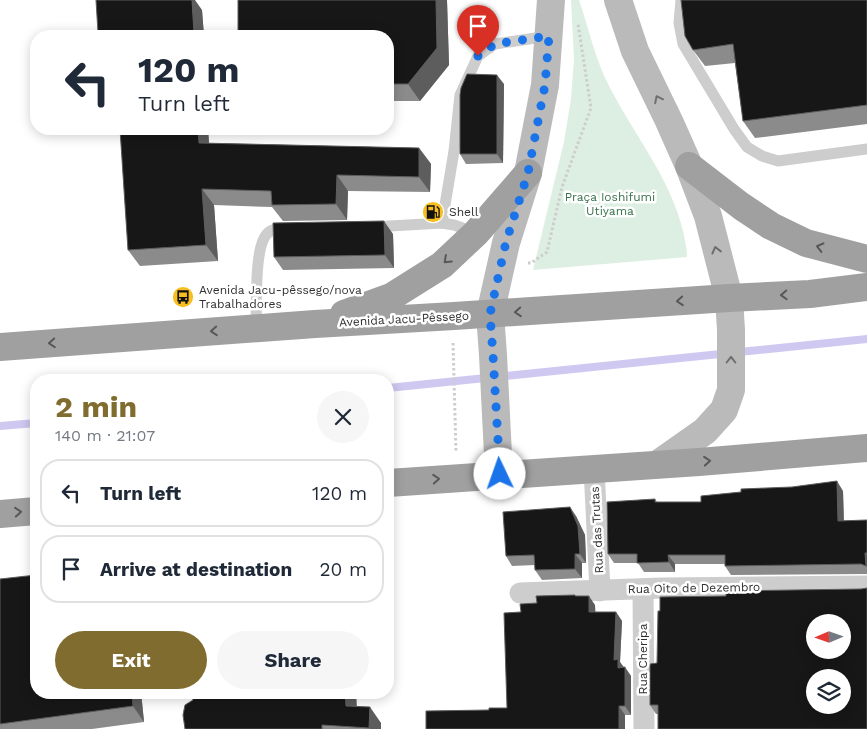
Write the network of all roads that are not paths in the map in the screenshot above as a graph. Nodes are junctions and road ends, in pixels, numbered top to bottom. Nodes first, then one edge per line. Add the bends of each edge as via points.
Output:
1 (551, 0) edge
2 (618, 0) edge
3 (681, 0) edge
4 (549, 36) junction
5 (867, 149) edge
6 (688, 166) junction
7 (528, 173) junction
8 (442, 223) junction
9 (358, 227) edge
10 (302, 229) edge
11 (476, 233) junction
12 (867, 259) edge
13 (867, 286) edge
14 (728, 298) junction
15 (490, 314) junction
16 (315, 324) junction
17 (256, 328) junction
18 (0, 347) edge
19 (867, 448) edge
20 (658, 464) junction
21 (594, 468) junction
22 (500, 474) junction
23 (394, 483) edge
24 (30, 512) edge
25 (0, 514) edge
26 (867, 586) edge
27 (643, 589) junction
28 (600, 591) junction
29 (520, 594) dead end
30 (644, 729) edge

1 - 4 main road
6 -> 2 main road via 635,51
3 - 5 lane via 679,23 682,44 747,148 778,161
4 - 7 main road via 545,85
4 - 8 lane via 495,44 478,56 460,94
12 -> 6 highway via 806,243 771,226
14 -> 6 main road via 708,216
7 - 11 highway
7 - 15 main road via 506,242
8 - 9 lane
8 - 11 lane
10 - 17 lane via 274,229 265,236 258,259
11 -> 16 highway via 442,265 391,297
13 -> 14 highway, Avenida Jacu-Pêssego via 810,294
14 -> 15 highway, Avenida Jacu-Pêssego
20 -> 14 main road via 693,440 724,410 731,390
15 - 16 highway, Avenida Jacu-Pêssego
15 - 22 main road
16 - 17 highway, Avenida Jacu-Pêssego
17 -> 18 highway, Avenida Jacu-Pêssego
20 -> 19 highway
20 - 21 highway
21 - 22 highway
21 - 28 street, Rua das Trutas
23 -> 22 highway
25 -> 24 highway
26 - 27 street, Rua Oito de Dezembro
27 - 28 street, Rua Oito de Dezembro
27 - 30 street, Rua Cheripa
28 - 29 street, Rua Oito de Dezembro

